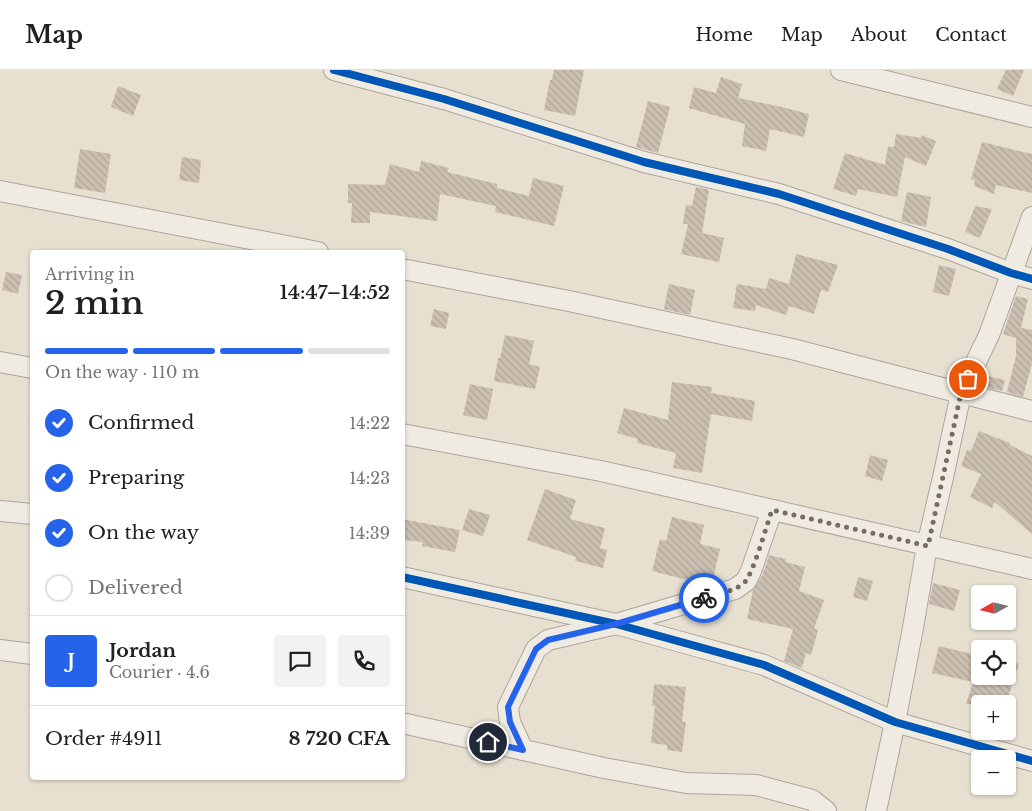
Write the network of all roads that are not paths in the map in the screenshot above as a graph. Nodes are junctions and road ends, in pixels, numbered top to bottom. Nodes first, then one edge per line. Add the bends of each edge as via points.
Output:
1 (334, 70) edge
2 (841, 70) edge
3 (1032, 117) edge
4 (0, 192) edge
5 (1032, 216) edge
6 (307, 250) edge
7 (405, 270) edge
8 (1011, 273) junction
9 (1032, 279) edge
10 (0, 362) edge
11 (30, 368) edge
12 (961, 393) junction
13 (1032, 411) edge
14 (405, 435) edge
15 (772, 510) junction
16 (0, 511) edge
17 (30, 514) edge
18 (928, 546) junction
19 (1032, 569) edge
20 (405, 577) edge
21 (616, 624) junction
22 (0, 650) edge
23 (30, 654) edge
24 (896, 722) junction
25 (405, 724) edge
26 (523, 750) junction
27 (1032, 761) edge
28 (826, 811) edge
29 (876, 811) edge

1 - 8 street via 444,99 644,162 779,194
2 - 3 street
4 - 6 street
5 - 8 street
7 - 12 street via 792,349
8 - 9 street
8 - 12 street via 989,335
10 - 11 street
12 - 13 street
12 - 18 street
14 - 15 street via 601,471
15 - 18 street
15 - 21 street via 746,581 735,589
16 - 17 street
18 - 19 street
18 - 24 street
20 - 21 street
21 - 24 street via 764,665
21 - 26 street via 548,640 536,649 508,707 510,722
22 - 23 street
24 - 27 street
24 - 29 street
25 - 26 street
26 - 28 street via 686,783 756,785 812,800

